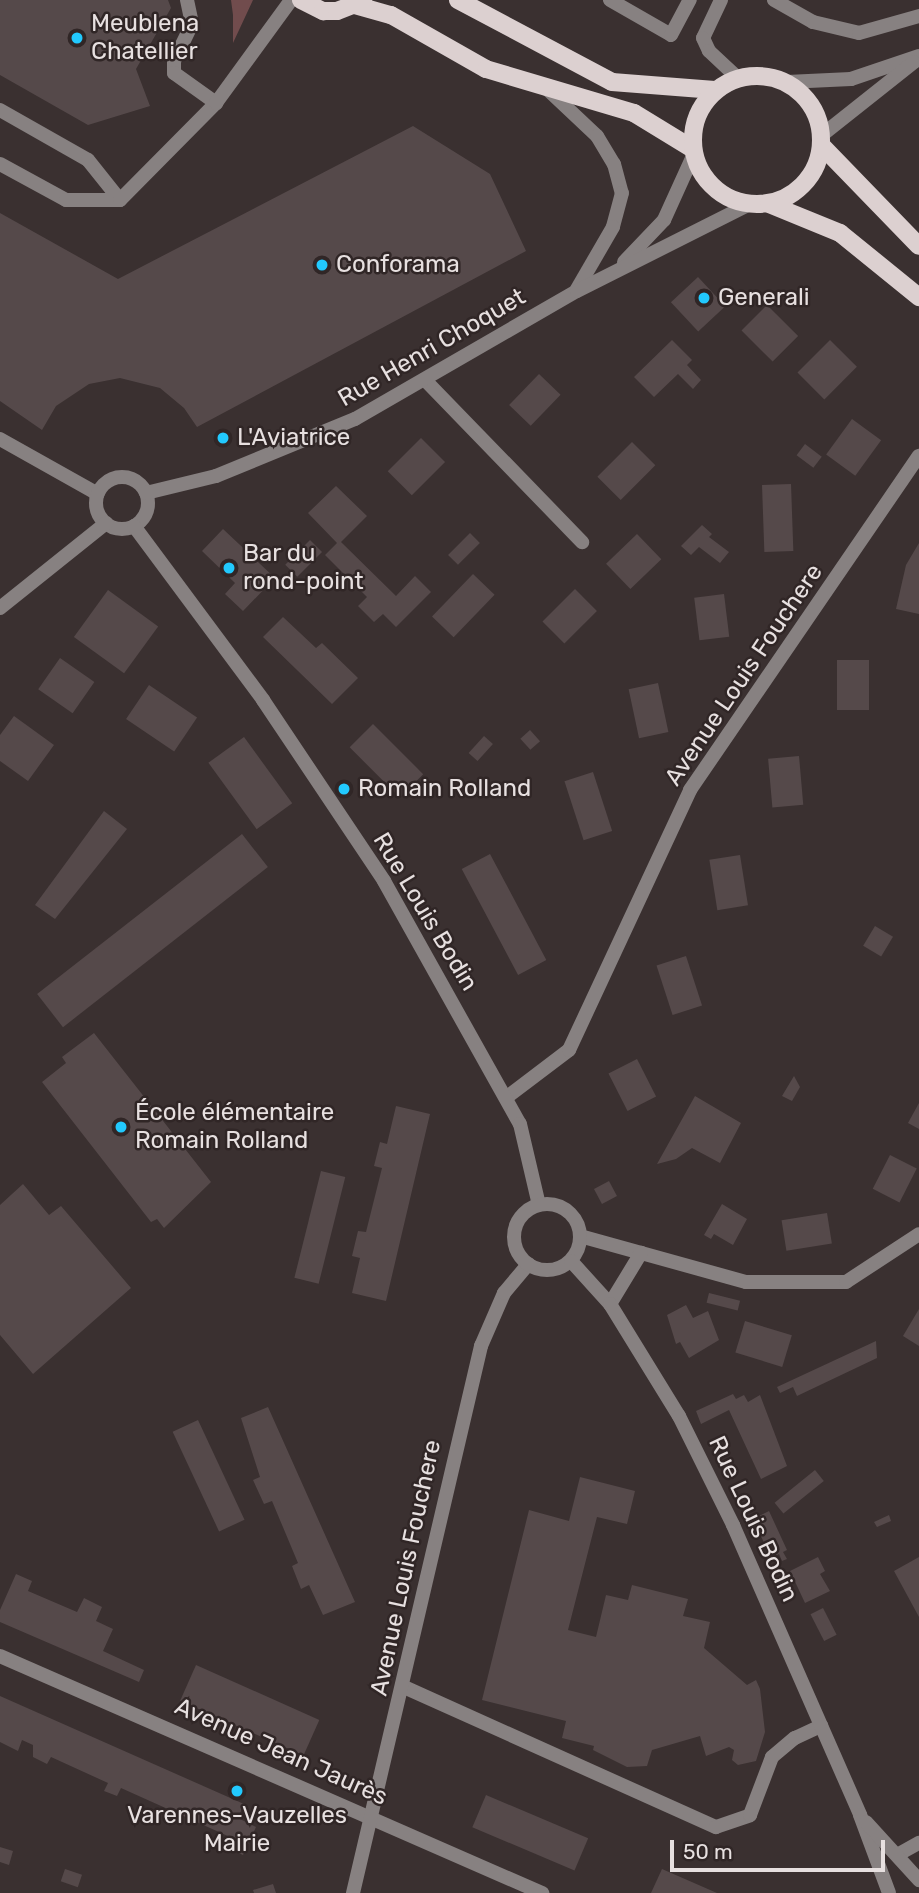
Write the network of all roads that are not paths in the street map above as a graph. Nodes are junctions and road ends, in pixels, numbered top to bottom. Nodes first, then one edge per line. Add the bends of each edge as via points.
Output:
1 (187, 0) edge
2 (291, 0) edge
3 (301, 0) edge
4 (458, 0) edge
5 (610, 0) edge
6 (690, 0) edge
7 (721, 0) edge
8 (774, 0) edge
9 (359, 3) edge
10 (919, 16) edge
11 (919, 57) edge
12 (738, 78) junction
13 (787, 82) junction
14 (546, 88) junction
15 (715, 90) junction
16 (216, 103) junction
17 (0, 110) edge
18 (822, 141) junction
19 (693, 152) junction
20 (0, 164) edge
21 (120, 200) junction
22 (750, 204) junction
23 (769, 204) junction
24 (919, 246) edge
25 (616, 270) junction
26 (577, 291) junction
27 (919, 297) edge
28 (425, 380) junction
29 (0, 439) edge
30 (919, 456) edge
31 (146, 493) junction
32 (98, 494) junction
33 (106, 523) junction
34 (134, 526) junction
35 (582, 542) dead end
36 (0, 608) edge
37 (507, 1097) junction
38 (539, 1205) junction
39 (919, 1234) edge
40 (580, 1236) junction
41 (641, 1253) junction
42 (570, 1261) junction
43 (528, 1264) junction
44 (610, 1304) junction
45 (0, 1656) edge
46 (404, 1687) junction
47 (821, 1726) junction
48 (860, 1815) junction
49 (373, 1817) junction
50 (919, 1843) edge
51 (897, 1855) junction
52 (919, 1880) edge
53 (353, 1893) edge
54 (542, 1893) edge
55 (889, 1893) edge

1 - 16 street via 192,24 174,61 174,73
2 - 16 street
3 - 9 main road via 323,10
4 - 15 main road via 612,82
5 - 6 street via 671,35
7 - 12 street via 703,38 709,51
8 - 10 street via 814,22 859,33
9 - 14 main road via 391,15 485,69
11 - 13 street via 851,79
11 - 18 street
12 - 13 main road via 771,76
12 - 15 main road
13 - 18 main road via 817,114
14 - 19 main road via 634,113
14 - 26 street via 597,136 614,164 622,192 613,227
15 - 19 main road via 697,117
16 - 21 street
17 - 21 street via 88,160
18 - 23 main road via 805,184
18 - 24 main road
19 - 22 main road via 713,188
19 - 25 street, Rue Henri Choquet via 664,220
20 - 21 street via 66,200
22 - 23 main road
22 - 25 street, Rue Henri Choquet
23 - 27 main road via 840,233
25 - 26 street, Rue Henri Choquet
26 - 28 street, Rue Henri Choquet
28 - 31 street, Rue Henri Choquet via 278,454
28 - 35 street
29 - 32 street
30 - 37 street, Avenue Louis Fouchere via 690,790 569,1051
31 - 32 street via 126,477 109,480
31 - 34 street via 145,516
32 - 33 street via 97,509
33 - 34 street via 119,529
33 - 36 street
34 - 37 street, Rue Louis Bodin via 263,700 384,881
37 - 38 street, Rue Louis Bodin via 520,1124
38 - 40 street via 567,1211
38 - 43 street via 522,1216 514,1236
39 - 41 street via 846,1282 746,1282
40 - 41 street
40 - 42 street
41 - 44 street
42 - 43 street via 545,1270
42 - 44 street, Rue Louis Bodin
43 - 46 street, Avenue Louis Fouchere via 504,1293 481,1346
44 - 47 street, Rue Louis Bodin via 679,1416
45 - 49 street, Avenue Jean Jaurès
46 - 47 street via 716,1827 750,1815 772,1757 794,1738
46 - 49 street, Avenue Louis Fouchere
47 - 48 street, Rue Louis Bodin
48 - 51 street, Rue Louis Bodin
48 - 55 street, Rue Louis Bodin
49 - 53 street, Avenue Louis Fouchere
49 - 54 street, Avenue Jean Jaurès
50 - 51 street
51 - 52 street, Rue Louis Bodin

